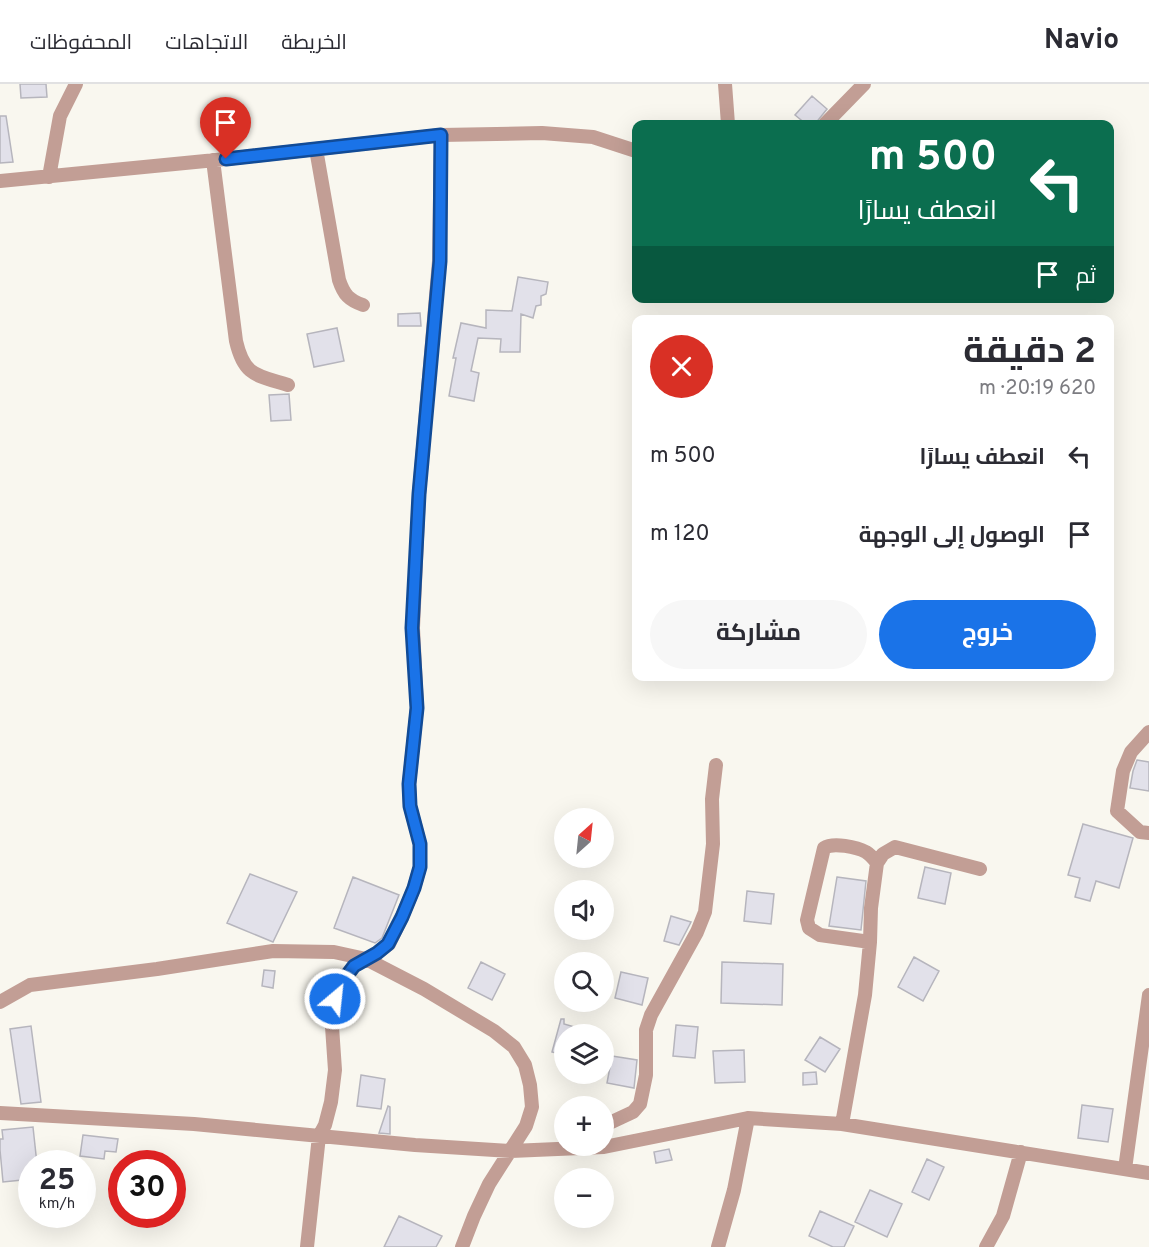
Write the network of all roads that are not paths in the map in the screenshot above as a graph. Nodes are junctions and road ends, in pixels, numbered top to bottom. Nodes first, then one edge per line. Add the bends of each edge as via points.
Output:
1 (76, 84) edge
2 (725, 84) edge
3 (864, 84) edge
4 (728, 120) edge
5 (829, 120) edge
6 (441, 135) junction
7 (316, 149) junction
8 (632, 150) edge
9 (213, 160) junction
10 (49, 177) junction
11 (0, 182) edge
12 (363, 305) dead end
13 (288, 385) dead end
14 (1149, 732) edge
15 (716, 765) dead end
16 (1149, 833) edge
17 (877, 862) junction
18 (980, 868) dead end
19 (870, 942) junction
20 (366, 959) junction
21 (1149, 995) edge
22 (0, 1002) edge
23 (0, 1113) edge
24 (748, 1118) junction
25 (614, 1121) edge
26 (842, 1124) junction
27 (319, 1136) junction
28 (554, 1146) edge
29 (511, 1151) junction
30 (540, 1151) junction
31 (1021, 1152) junction
32 (1125, 1169) junction
33 (1149, 1173) edge
34 (307, 1247) edge
35 (462, 1247) edge
36 (718, 1247) edge
37 (986, 1247) edge

1 - 10 street via 60,116
2 - 4 street
3 - 5 street
6 - 7 street
6 - 8 street via 542,133 593,137
6 - 20 street via 440,261 419,494 412,628 417,708 409,784 420,844 420,867 388,944
7 - 9 street
7 - 12 street via 339,280 350,300
9 - 10 street
9 - 13 street via 240,359 258,376
10 - 11 street
14 - 16 street via 1131,752 1123,771 1117,812 1140,832
15 - 25 street via 705,912 651,1015 646,1030 646,1075 640,1104
17 - 18 street via 895,847
17 - 19 street
17 - 19 street via 862,851 833,844 824,848 807,920 809,928 820,935
19 - 26 street via 865,995
20 - 22 street via 334,952 273,951 30,985
20 - 27 street via 354,966 339,986 331,1012 335,1070 331,1102
20 - 29 street via 424,989 514,1047 525,1065 532,1107
21 - 32 street
23 - 27 street
24 - 26 street
24 - 30 street via 604,1147
24 - 36 street
26 - 31 street
27 - 29 street
27 - 34 street
28 - 30 street
29 - 30 street
29 - 35 street via 489,1184
31 - 32 street
31 - 37 street via 1003,1216
32 - 33 street

